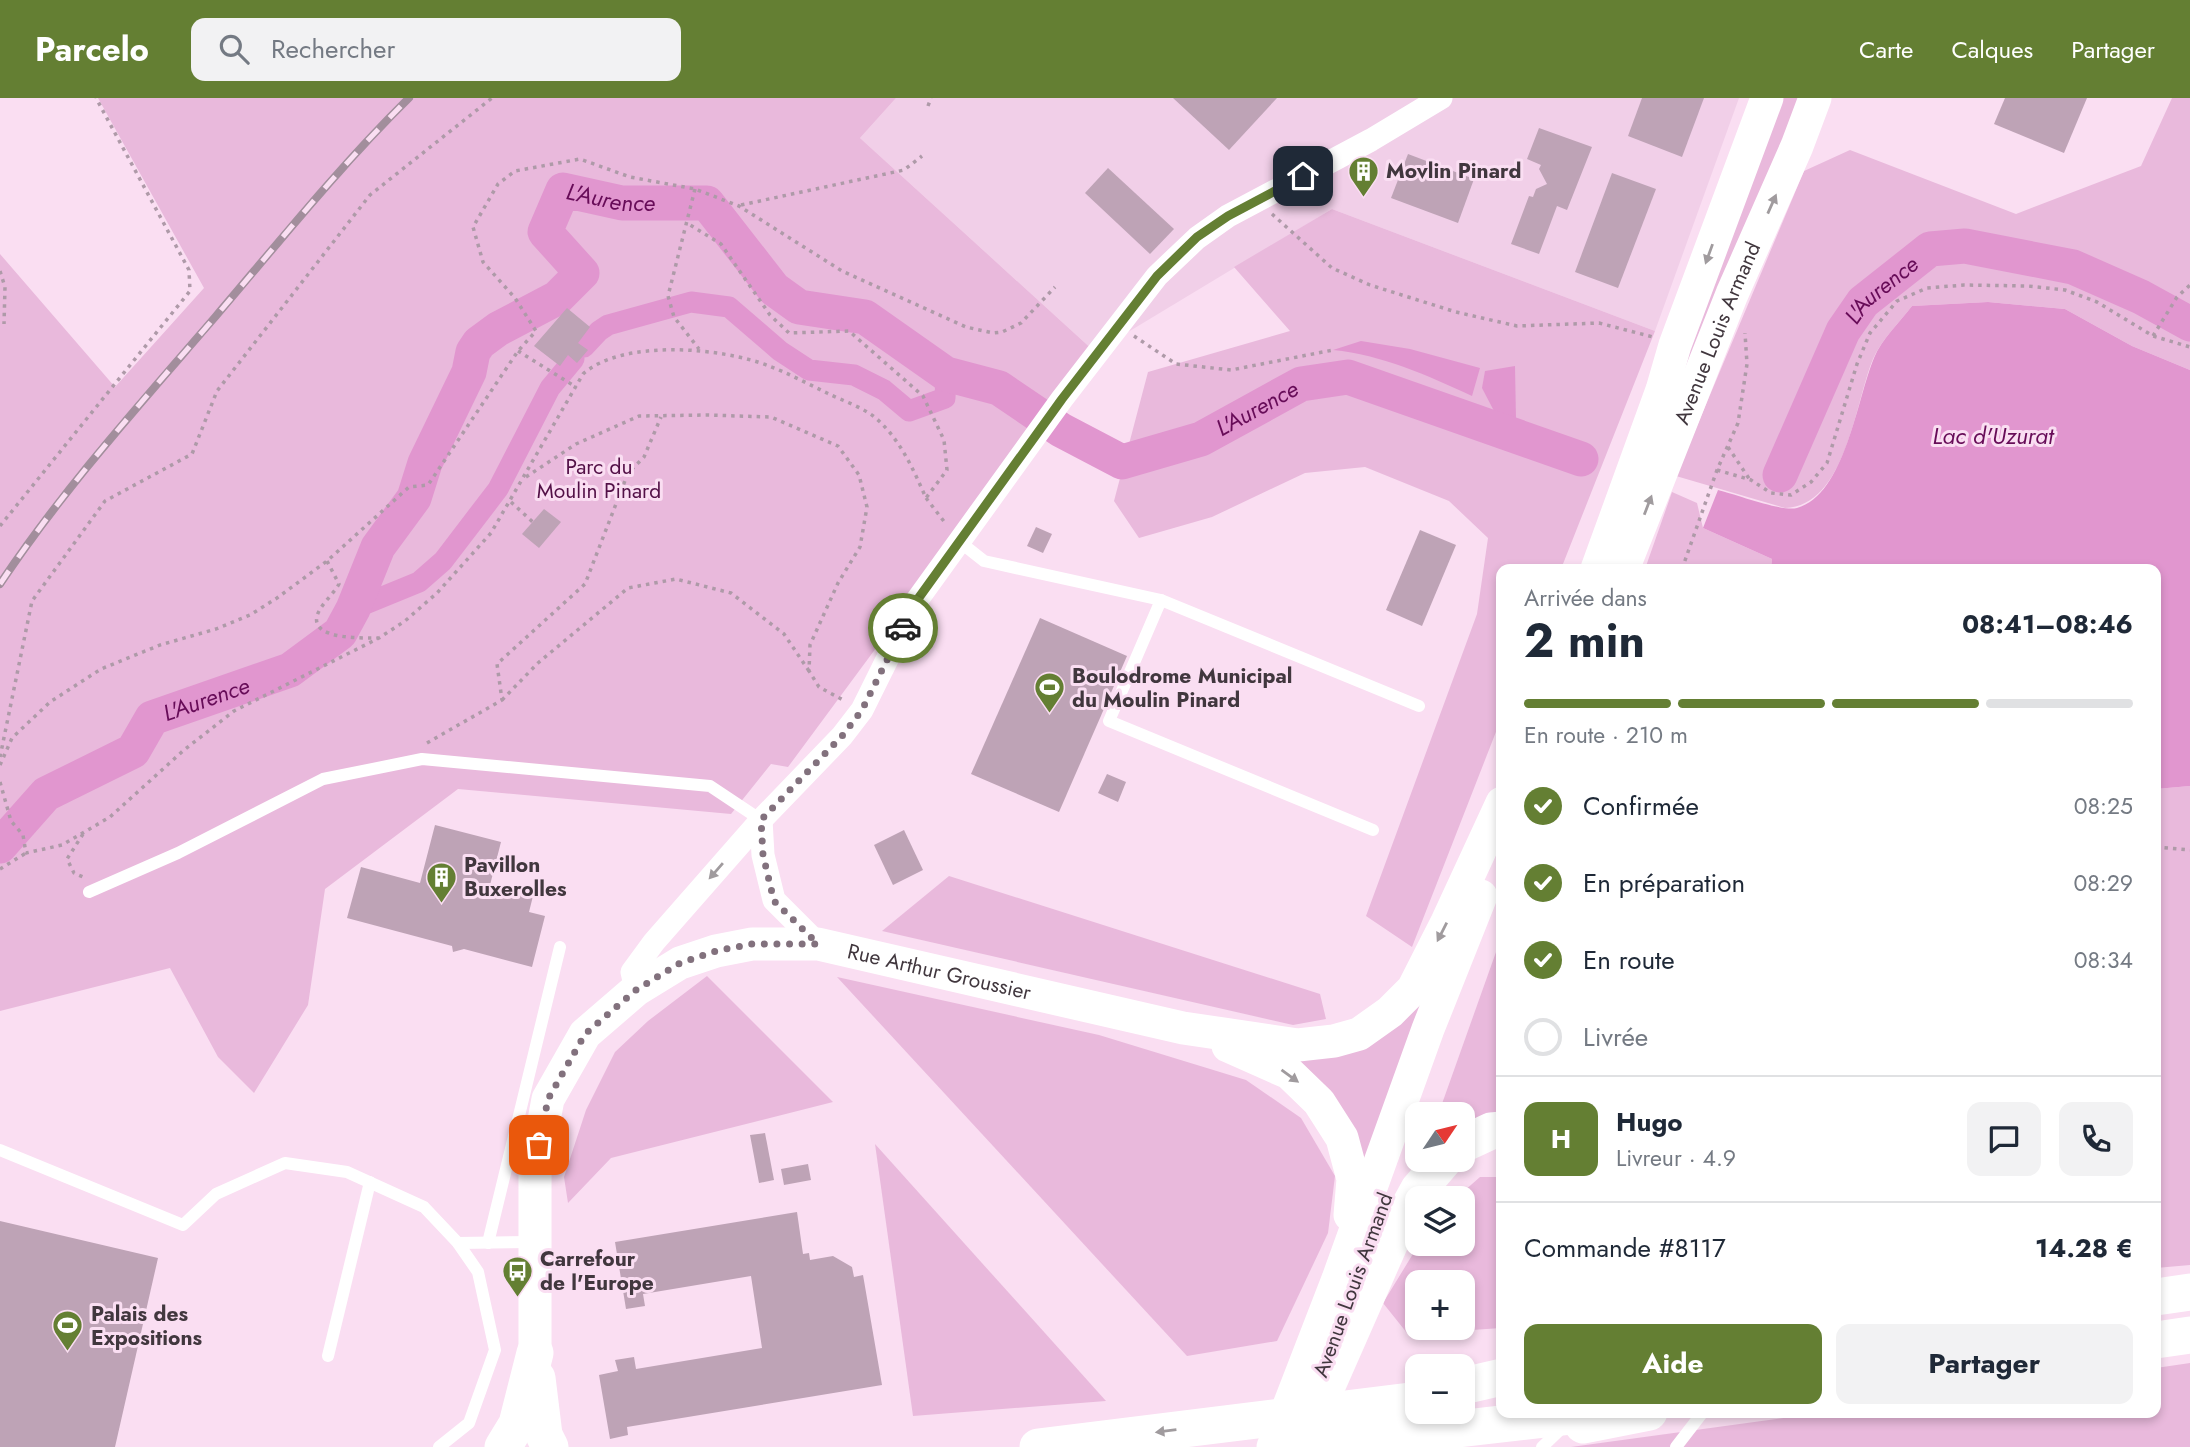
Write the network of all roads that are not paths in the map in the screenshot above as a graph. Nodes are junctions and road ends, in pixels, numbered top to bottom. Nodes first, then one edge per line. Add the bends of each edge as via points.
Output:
1 (1441, 98) edge
2 (1767, 98) edge
3 (1815, 98) edge
4 (960, 542) junction
5 (1599, 564) edge
6 (1625, 564) edge
7 (1161, 600) junction
8 (1419, 706) dead end
9 (1496, 816) edge
10 (761, 820) junction
11 (1373, 830) dead end
12 (1496, 855) edge
13 (89, 892) dead end
14 (1496, 903) edge
15 (818, 944) junction
16 (560, 947) dead end
17 (636, 990) junction
18 (1183, 1028) junction
19 (1496, 1131) edge
20 (1475, 1138) edge
21 (0, 1150) edge
22 (1434, 1172) edge
23 (370, 1182) junction
24 (534, 1242) junction
25 (458, 1243) junction
26 (488, 1243) junction
27 (1338, 1279) junction
28 (2190, 1281) edge
29 (2161, 1283) edge
30 (2190, 1292) edge
31 (2161, 1296) edge
32 (2190, 1335) edge
33 (2161, 1339) edge
34 (535, 1353) junction
35 (328, 1356) dead end
36 (1496, 1378) edge
37 (1475, 1383) edge
38 (1496, 1389) edge
39 (1475, 1392) edge
40 (1394, 1402) edge
41 (1553, 1418) edge
42 (1627, 1418) edge
43 (1698, 1418) edge
44 (1552, 1438) edge
45 (439, 1447) edge
46 (503, 1447) edge
47 (550, 1447) edge
48 (1038, 1447) edge
49 (1273, 1447) edge
50 (1294, 1447) edge
51 (1301, 1447) edge
52 (1516, 1447) edge
53 (1676, 1447) edge

1 - 4 street via 1197,237 1157,276 1118,325
2 -> 5 main road, Avenue Louis Armand
6 -> 3 main road, Avenue Louis Armand
4 - 7 lane via 984,561
4 - 10 street via 915,603 862,710
7 - 8 lane
7 - 11 lane via 1109,721
9 -> 18 main road via 1413,989 1360,1034 1298,1045
10 - 13 lane via 710,786 422,759 323,779 178,853
10 - 15 street via 763,855 774,901
10 -> 17 street via 654,942 632,972
12 - 27 main road, Avenue Louis Armand
14 - 50 main road, Avenue Louis Armand
15 - 17 main road, Rue Arthur Groussier via 752,944 716,951 680,963
15 - 18 main road, Rue Arthur Groussier
16 - 26 lane
17 - 24 main road, Rue Arthur Groussier via 585,1034 548,1099 535,1168
18 -> 27 main road via 1289,1073 1319,1102 1342,1138 1353,1179
19 - 20 main road
21 - 23 lane via 183,1225 216,1194 285,1163 347,1172
22 - 51 main road via 1392,1238
23 - 25 lane via 424,1207
23 - 35 lane
24 - 26 lane
24 - 34 main road, Rue Arthur Groussier
25 - 26 lane
25 - 45 lane via 478,1272 495,1350 469,1423
27 - 49 main road
28 - 29 main road
30 - 31 main road
32 - 33 main road
34 - 46 main road via 517,1424
34 - 47 main road via 544,1435
36 - 37 main road
38 - 39 main road
40 -> 48 main road
41 - 51 main road
42 - 44 main road
43 - 53 lane
44 - 52 main road

